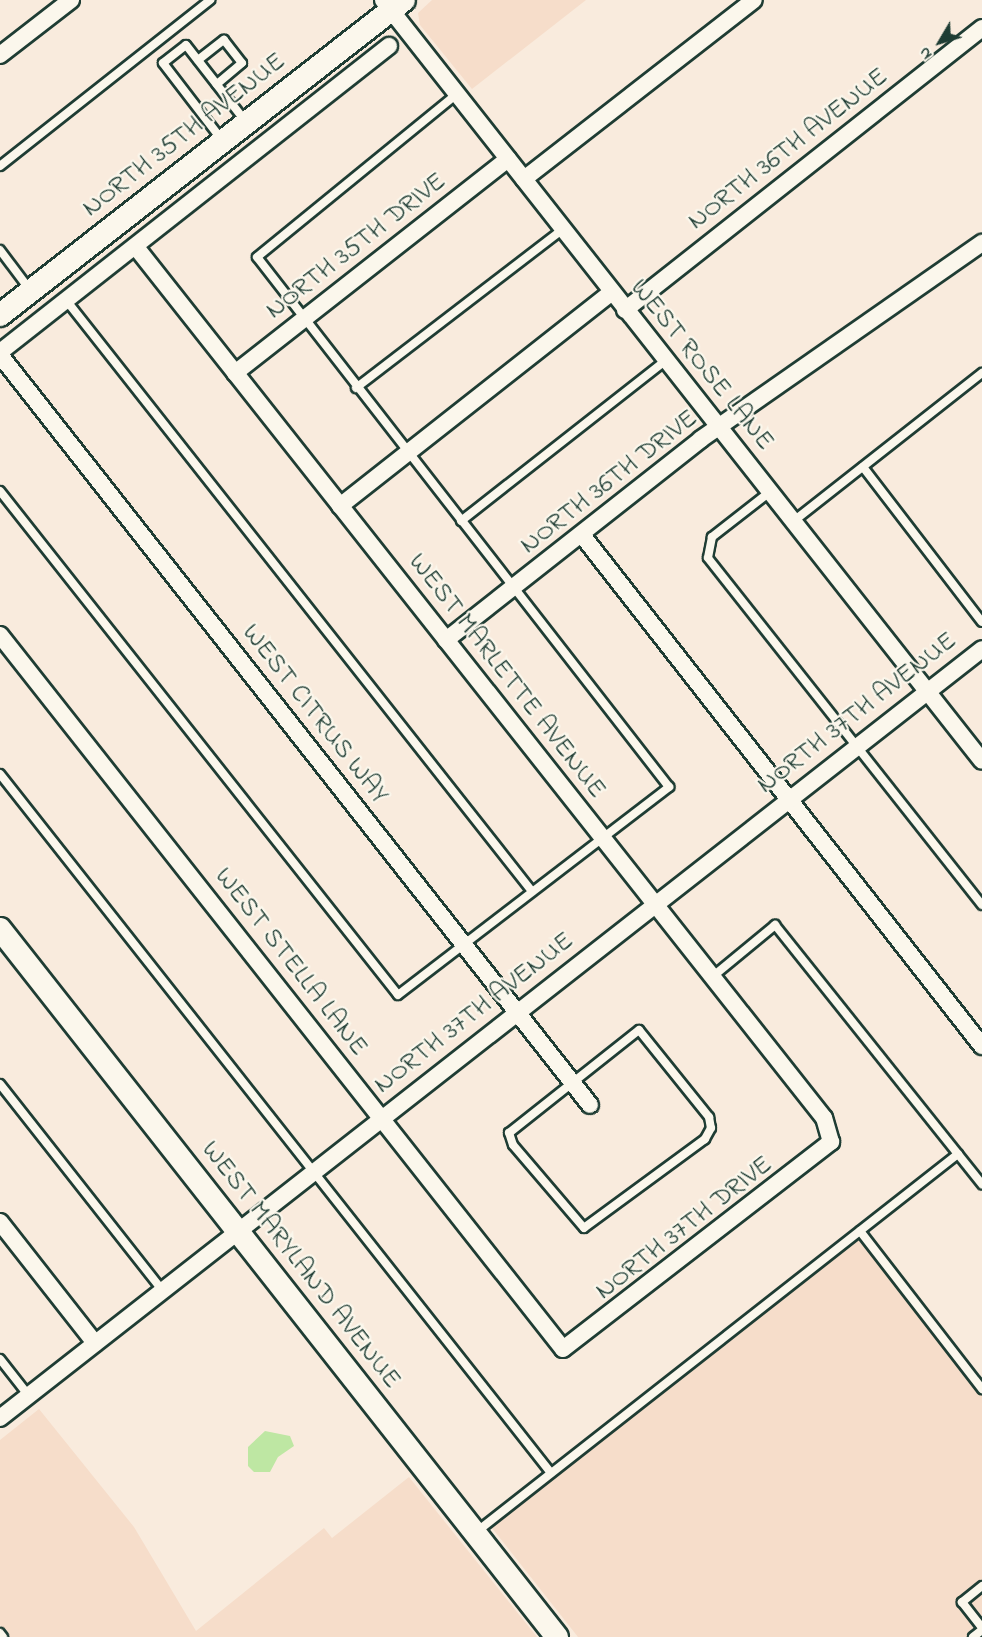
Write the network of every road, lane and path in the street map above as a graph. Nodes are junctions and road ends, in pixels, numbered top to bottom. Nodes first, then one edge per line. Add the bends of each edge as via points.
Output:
1 (70, 0) edge
2 (210, 0) edge
3 (754, 0) edge
4 (392, 3) edge
5 (982, 28) edge
6 (389, 46) dead end
7 (0, 56) edge
8 (198, 60) junction
9 (217, 84) junction
10 (457, 94) junction
11 (247, 122) junction
12 (222, 141) junction
13 (508, 159) junction
14 (0, 166) edge
15 (524, 179) junction
16 (563, 229) junction
17 (982, 243) edge
18 (135, 246) junction
19 (0, 250) edge
20 (31, 291) junction
21 (611, 293) junction
22 (66, 300) junction
23 (625, 310) junction
24 (0, 315) edge
25 (303, 320) junction
26 (0, 354) edge
27 (666, 360) junction
28 (235, 373) junction
29 (982, 373) edge
30 (356, 388) junction
31 (721, 428) junction
32 (408, 453) junction
33 (863, 467) junction
34 (0, 491) edge
35 (771, 491) junction
36 (340, 506) junction
37 (795, 520) junction
38 (461, 521) junction
39 (582, 535) junction
40 (514, 587) junction
41 (982, 622) edge
42 (0, 635) edge
43 (446, 640) junction
44 (982, 648) edge
45 (926, 691) junction
46 (856, 746) junction
47 (982, 761) edge
48 (0, 774) edge
49 (787, 800) junction
50 (603, 839) junction
51 (531, 890) junction
52 (654, 904) junction
53 (982, 905) edge
54 (0, 929) edge
55 (465, 944) junction
56 (712, 976) junction
57 (517, 1011) junction
58 (982, 1046) edge
59 (572, 1082) junction
60 (0, 1084) edge
61 (590, 1105) dead end
62 (381, 1118) junction
63 (831, 1142) joint
64 (958, 1154) junction
65 (313, 1172) junction
66 (982, 1184) edge
67 (0, 1222) edge
68 (237, 1230) junction
69 (860, 1231) junction
70 (162, 1290) junction
71 (95, 1343) junction
72 (563, 1349) joint
73 (0, 1359) edge
74 (982, 1389) edge
75 (29, 1396) junction
76 (0, 1418) edge
77 (551, 1473) junction
78 (475, 1533) junction
79 (982, 1586) edge
80 (982, 1629) edge
81 (0, 1633) edge
82 (3, 1637) edge
83 (557, 1637) edge
84 (973, 1637) edge

1 - 7 street
2 - 14 lane
3 - 15 street
4 - 10 street, WEST ROSE LANE
4 - 11 street, NORTH 35TH AVENUE
5 - 23 street, NORTH 36TH AVENUE
6 - 18 street, NORTH 35TH AVENUE
8 - 9 lane
8 - 9 lane via 224,40 242,63
8 - 12 lane via 186,45 163,63
9 - 11 lane
10 - 13 street, WEST ROSE LANE
10 - 25 lane via 261,250 260,266
11 - 12 street, NORTH 35TH AVENUE
12 - 20 street, NORTH 35TH AVENUE
13 - 15 street, WEST ROSE LANE
13 - 25 street, NORTH 35TH DRIVE
15 - 16 street, WEST ROSE LANE
16 - 21 street, WEST ROSE LANE
16 - 30 lane
17 - 31 street, NORTH 36TH DRIVE
18 - 22 street, NORTH 35TH AVENUE
18 - 28 street, WEST MARLETTE AVENUE
19 - 20 lane
20 - 24 street, NORTH 35TH AVENUE
21 - 23 street, WEST ROSE LANE
21 - 32 street
22 - 26 street, NORTH 35TH AVENUE
22 - 51 lane
23 - 27 street, WEST ROSE LANE
25 - 28 street, NORTH 35TH DRIVE
25 - 30 lane
26 - 55 street, WEST CITRUS WAY
27 - 31 street, WEST ROSE LANE
27 - 38 lane
28 - 36 street, WEST MARLETTE AVENUE
29 - 33 lane
30 - 32 lane
31 - 35 street, WEST ROSE LANE
31 - 39 street, NORTH 36TH DRIVE
32 - 36 street
32 - 38 lane
33 - 37 lane
33 - 41 lane
34 - 55 lane via 398,995
35 - 37 street, WEST ROSE LANE
35 - 46 lane via 709,541 708,558
36 - 43 street, WEST MARLETTE AVENUE
37 - 45 street, WEST ROSE LANE
38 - 40 lane
39 - 40 street, NORTH 36TH DRIVE
39 - 49 street
40 - 43 street, NORTH 36TH DRIVE
40 - 50 lane via 669,787
42 - 62 street, WEST STELLA LANE
43 - 50 street, WEST MARLETTE AVENUE
44 - 45 street, NORTH 37TH AVENUE
45 - 46 street, NORTH 37TH AVENUE
45 - 47 street, WEST ROSE LANE
46 - 49 street, NORTH 37TH AVENUE
46 - 53 lane
48 - 65 lane
49 - 52 street, NORTH 37TH AVENUE
49 - 58 street
50 - 51 lane
50 - 52 street, WEST MARLETTE AVENUE
51 - 55 lane
52 - 56 street, WEST MARLETTE AVENUE
52 - 57 street, NORTH 37TH AVENUE
54 - 68 street, WEST MARYLAND AVENUE
55 - 57 street, WEST CITRUS WAY
56 - 63 street, WEST MARLETTE AVENUE via 824,1118
56 - 64 lane via 774,925
57 - 59 street, WEST CITRUS WAY
57 - 62 street, NORTH 37TH AVENUE
59 - 59 lane via 509,1132 513,1145 584,1228 705,1139 711,1128 709,1118 639,1030
59 - 61 street, WEST CITRUS WAY
60 - 70 lane
62 - 65 street, NORTH 37TH AVENUE
62 - 72 street, WEST STELLA LANE
63 - 72 street, NORTH 37TH DRIVE
64 - 66 lane
64 - 69 lane
65 - 68 street, NORTH 37TH AVENUE
65 - 77 lane
67 - 71 street
68 - 70 street, NORTH 37TH AVENUE
68 - 78 street, WEST MARYLAND AVENUE
69 - 74 lane
69 - 77 lane
70 - 71 street, NORTH 37TH AVENUE
71 - 75 street, NORTH 37TH AVENUE
73 - 75 lane
75 - 76 street, NORTH 37TH AVENUE
77 - 78 lane
78 - 83 street, WEST MARYLAND AVENUE
79 - 80 lane via 962,1602
80 - 84 lane
81 - 82 lane

